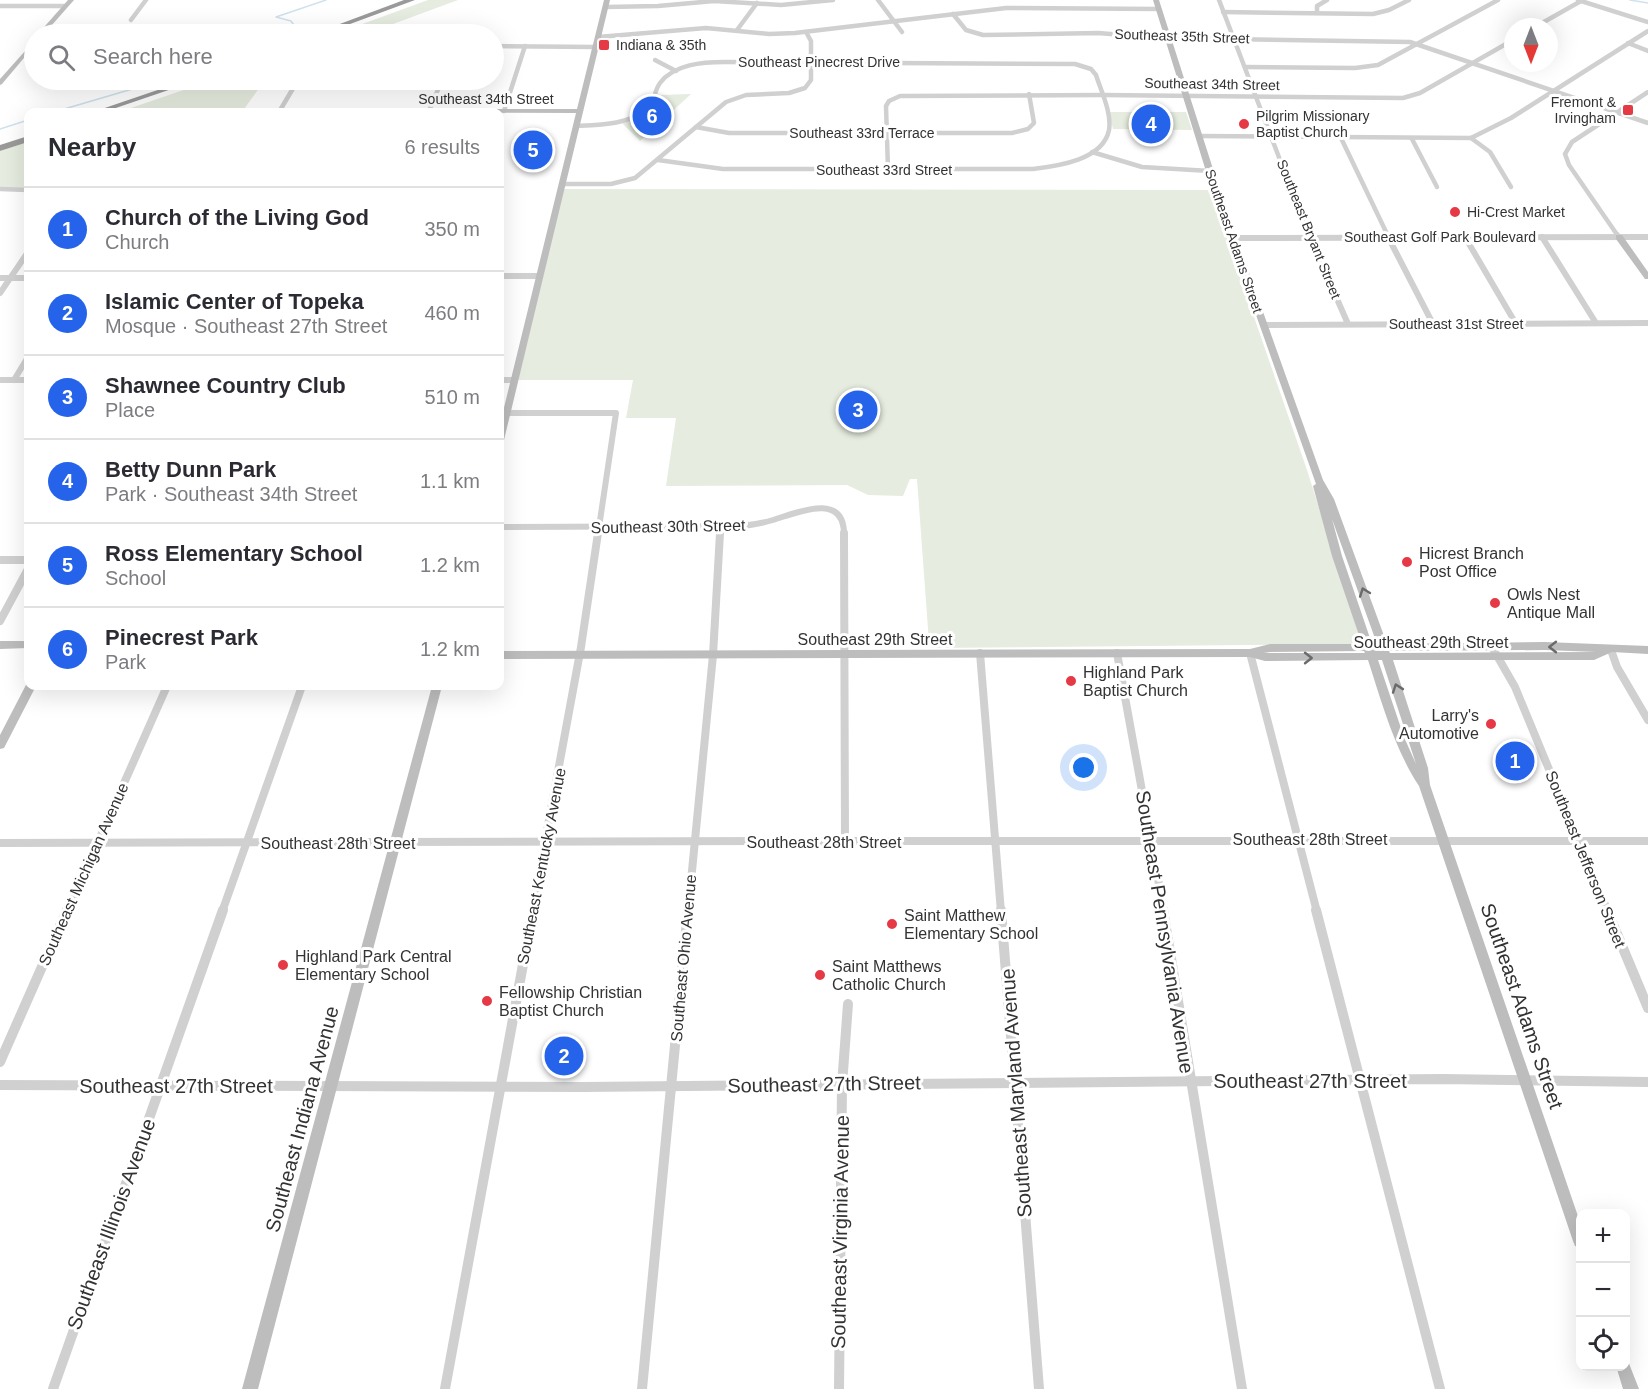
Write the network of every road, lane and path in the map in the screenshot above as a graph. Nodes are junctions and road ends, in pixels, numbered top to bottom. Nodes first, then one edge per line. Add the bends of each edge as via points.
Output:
1 (70, 0) edge
2 (146, 0) edge
3 (411, 0) edge
4 (423, 0) edge
5 (833, 0) edge
6 (878, 0) edge
7 (1034, 0) edge
8 (1156, 0) edge
9 (1219, 0) edge
10 (1327, 0) edge
11 (1409, 0) edge
12 (1498, 0) edge
13 (1579, 0) edge
14 (819, 1) edge
15 (757, 2) edge
16 (607, 4) edge
17 (0, 6) edge
18 (66, 6) junction
19 (1035, 8) junction
20 (1160, 9) junction
21 (1223, 12) junction
22 (953, 14) junction
23 (1317, 14) junction
24 (1550, 18) edge
25 (131, 20) dead end
26 (894, 21) junction
27 (1648, 22) edge
28 (50, 24) edge
29 (344, 24) edge
30 (357, 24) edge
31 (736, 30) junction
32 (1648, 31) edge
33 (806, 32) junction
34 (902, 32) dead end
35 (598, 37) junction
36 (1168, 38) junction
37 (1234, 39) junction
38 (1419, 43) junction
39 (1628, 44) junction
40 (1504, 45) edge
41 (504, 46) edge
42 (525, 46) junction
43 (596, 47) junction
44 (1648, 51) edge
45 (24, 55) edge
46 (655, 60) dead end
47 (811, 62) junction
48 (1474, 62) junction
49 (1245, 67) junction
50 (676, 71) junction
51 (0, 83) edge
52 (164, 90) edge
53 (177, 90) edge
54 (292, 90) edge
55 (438, 90) edge
56 (1554, 90) junction
57 (1648, 92) edge
58 (1029, 94) junction
59 (1102, 94) junction
60 (1186, 96) junction
61 (1257, 97) junction
62 (109, 108) edge
63 (124, 108) edge
64 (281, 108) edge
65 (430, 108) edge
66 (504, 111) joint
67 (580, 111) junction
68 (1618, 112) junction
69 (1648, 123) edge
70 (576, 126) junction
71 (696, 127) junction
72 (886, 133) junction
73 (24, 135) edge
74 (1199, 136) junction
75 (1271, 137) junction
76 (1341, 138) junction
77 (1471, 138) junction
78 (1412, 139) junction
79 (24, 140) edge
80 (0, 143) edge
81 (0, 148) edge
82 (1092, 152) junction
83 (658, 160) junction
84 (888, 170) junction
85 (1210, 171) junction
86 (561, 184) junction
87 (1437, 187) dead end
88 (1511, 187) dead end
89 (0, 189) edge
90 (24, 190) edge
91 (1465, 237) junction
92 (1542, 237) junction
93 (1619, 237) junction
94 (1648, 237) edge
95 (1233, 238) junction
96 (1311, 238) junction
97 (1388, 238) junction
98 (24, 258) edge
99 (504, 276) edge
100 (538, 276) junction
101 (1648, 277) edge
102 (0, 278) edge
103 (11, 278) junction
104 (24, 278) edge
105 (0, 293) edge
106 (1596, 322) junction
107 (1648, 323) edge
108 (1348, 324) junction
109 (1433, 324) junction
110 (1516, 324) junction
111 (1263, 325) junction
112 (24, 364) edge
113 (0, 380) edge
114 (14, 380) junction
115 (24, 380) edge
116 (504, 380) edge
117 (514, 380) junction
118 (506, 413) junction
119 (504, 422) edge
120 (1318, 480) junction
121 (720, 526) junction
122 (504, 527) edge
123 (599, 527) junction
124 (0, 560) edge
125 (24, 560) edge
126 (24, 576) edge
127 (0, 621) edge
128 (0, 645) edge
129 (24, 645) edge
130 (1611, 650) junction
131 (1648, 650) edge
132 (1117, 652) junction
133 (1494, 652) junction
134 (980, 653) junction
135 (1250, 653) junction
136 (1370, 653) junction
137 (1385, 653) junction
138 (846, 654) junction
139 (504, 655) edge
140 (579, 655) junction
141 (713, 655) junction
142 (29, 690) edge
143 (165, 690) edge
144 (302, 690) edge
145 (436, 690) edge
146 (1648, 720) edge
147 (0, 745) edge
148 (1424, 784) junction
149 (1298, 840) junction
150 (1578, 840) junction
151 (845, 841) junction
152 (997, 841) junction
153 (1152, 841) junction
154 (1443, 841) junction
155 (1648, 841) edge
156 (0, 843) edge
157 (99, 843) junction
158 (246, 843) junction
159 (396, 843) junction
160 (544, 843) junction
161 (694, 843) junction
162 (849, 1004) dead end
163 (1648, 1008) edge
164 (0, 1062) edge
165 (1360, 1080) junction
166 (1526, 1081) junction
167 (1190, 1082) junction
168 (1648, 1082) edge
169 (1016, 1083) junction
170 (0, 1085) edge
171 (671, 1085) junction
172 (842, 1085) junction
173 (160, 1086) junction
174 (332, 1087) junction
175 (500, 1087) junction
176 (1576, 1226) edge
177 (1625, 1371) edge
178 (53, 1389) edge
179 (250, 1389) edge
180 (445, 1389) edge
181 (642, 1389) edge
182 (839, 1389) edge
183 (1039, 1389) edge
184 (1242, 1389) edge
185 (1440, 1389) edge
186 (1631, 1389) edge

1 - 18 main road
2 - 25 street
3 - 29 highway
4 - 30 highway
5 - 14 street
6 - 26 street
7 - 19 street
8 - 20 main road, Southeast Adams Street
9 - 21 street, Southeast Bryant Street
10 - 23 street via 1317,6
11 - 23 street via 1378,13
12 - 38 street
13 - 24 street
13 - 27 street
14 - 15 street via 781,5
15 - 16 street
15 - 31 street
16 - 35 main road
17 - 18 street
18 - 28 main road
19 - 20 street
19 - 22 street
20 - 36 main road, Southeast Adams Street
21 - 23 street
21 - 37 street, Southeast Bryant Street
22 - 26 street
22 - 36 street, Southeast 35th Street via 966,30 980,34 1098,33
26 - 33 street
26 - 34 street
31 - 33 street via 769,34
31 - 35 street via 706,28
32 - 39 street
33 - 47 street via 811,41
35 - 43 main road
36 - 37 street, Southeast 35th Street
36 - 60 main road, Southeast Adams Street
37 - 38 street, Southeast 35th Street
37 - 49 street, Southeast Bryant Street
38 - 48 street, Southeast 35th Street
38 - 49 street via 1384,63 1367,67
39 - 44 street
39 - 56 street
40 - 48 street, Southeast 34th Street
41 - 42 street
42 - 43 street
42 - 66 street
43 - 67 main road
45 - 51 main road
46 - 50 street
47 - 50 street, Southeast Pinecrest Drive via 715,62
47 - 59 street, Southeast Pinecrest Drive via 1068,63 1086,67 1096,75
47 - 71 street via 811,80 805,88 736,97
48 - 56 street, Southeast 35th Street
48 - 61 street, Southeast 34th Street via 1420,93 1403,98
49 - 61 street, Southeast Bryant Street
50 - 70 street via 660,82 651,104 638,114 606,124
52 - 62 highway
53 - 63 highway
54 - 64 street
55 - 65 street
56 - 68 street, Southeast 35th Street
56 - 77 street
57 - 68 street
58 - 59 street, Southeast 34th Street
58 - 72 street, Southeast 34th Street via 896,97 886,106
58 - 72 street, Southeast 33rd Terrace via 1034,121 1028,129 1009,134
59 - 60 street, Southeast 34th Street
59 - 82 street via 1109,132
60 - 61 street, Southeast 34th Street
60 - 74 main road, Southeast Adams Street
61 - 75 street, Southeast Bryant Street
66 - 67 main road, Southeast 34th Street
67 - 70 main road
68 - 69 street, Southeast 35th Street
68 - 93 street via 1572,142 1565,154
70 - 86 main road
71 - 72 street, Southeast 33rd Terrace via 729,133
71 - 83 street
72 - 84 street
73 - 80 highway
74 - 75 street
74 - 85 main road, Southeast Adams Street
75 - 76 street
75 - 96 street, Southeast Bryant Street
76 - 78 street
76 - 97 street
77 - 78 street
77 - 88 street via 1490,152
78 - 87 street
79 - 81 highway
82 - 84 street, Southeast 33rd Street via 1066,163 1033,169
82 - 85 street via 1142,167
83 - 84 street, Southeast 33rd Street via 723,169
83 - 86 street via 641,175 623,182
85 - 95 main road, Southeast Adams Street
86 - 100 main road
89 - 90 street
91 - 92 street, Southeast Golf Park Boulevard
91 - 97 street, Southeast Golf Park Boulevard
91 - 110 street
92 - 93 street, Southeast Golf Park Boulevard
92 - 106 street
93 - 94 street, Southeast Golf Park Boulevard
93 - 101 main road
95 - 96 street, Southeast Golf Park Boulevard
95 - 111 main road, Southeast Adams Street
96 - 97 street, Southeast Golf Park Boulevard
96 - 108 street, Southeast Bryant Street
97 - 109 street
98 - 103 street
99 - 100 street
100 - 117 main road
102 - 103 street
103 - 104 street
103 - 105 street
106 - 107 street, Southeast 31st Street
106 - 110 street, Southeast 31st Street
108 - 109 street, Southeast 31st Street
108 - 111 street, Southeast 31st Street
109 - 110 street, Southeast 31st Street
111 - 120 main road, Southeast Adams Street
112 - 114 street
113 - 114 street
114 - 115 street
116 - 117 street
117 - 118 main road
118 - 119 main road
118 - 123 street, Southeast Kentucky Avenue via 616,413
120 - 136 main road, Southeast Adams Street via 1326,522
137 -> 120 main road, Southeast Adams Street via 1329,499
121 - 123 street, Southeast 30th Street
121 - 138 street, Southeast 30th Street via 755,524 812,508 839,516 844,526
121 - 141 street, Southeast Ohio Avenue
122 - 123 street, Southeast 30th Street
123 - 140 street, Southeast Kentucky Avenue
124 - 125 street
126 - 127 street
128 - 129 main road
130 - 131 main road, Southeast 29th Street
130 - 133 main road, Southeast 29th Street via 1594,656
130 - 146 street
132 - 134 main road, Southeast 29th Street
132 - 135 main road, Southeast 29th Street
132 - 153 street, Southeast Pennsylvania Avenue
133 - 137 main road, Southeast 29th Street
133 - 150 street, Southeast Jefferson Street via 1515,687
134 - 138 main road, Southeast 29th Street
134 - 152 street, Southeast Maryland Avenue
135 - 136 main road, Southeast 29th Street via 1265,657
135 - 149 street
136 - 137 main road, Southeast 29th Street
136 - 148 main road, Southeast Adams Street via 1406,755
148 -> 137 main road, Southeast Adams Street via 1423,768
138 - 141 main road, Southeast 29th Street
138 - 151 street
139 - 140 main road, Southeast 29th Street
140 - 141 main road, Southeast 29th Street
140 - 160 street, Southeast Kentucky Avenue
141 - 161 street, Southeast Ohio Avenue
142 - 147 main road
143 - 157 street, Southeast Michigan Avenue
144 - 158 street, Southeast Illinois Avenue
145 - 159 main road, Southeast Indiana Avenue
148 - 154 main road, Southeast Adams Street
149 - 153 street, Southeast 28th Street
149 - 154 street, Southeast 28th Street
149 - 165 street
150 - 154 street, Southeast 28th Street
150 - 155 street, Southeast 28th Street
150 - 163 street, Southeast Jefferson Street
151 - 152 street, Southeast 28th Street
151 - 161 street, Southeast 28th Street
152 - 153 street, Southeast 28th Street
152 - 169 street, Southeast Maryland Avenue
153 - 167 street, Southeast Pennsylvania Avenue
154 - 166 main road, Southeast Adams Street
156 - 157 street, Southeast 28th Street
157 - 158 street, Southeast 28th Street
157 - 164 street, Southeast Michigan Avenue
158 - 159 street, Southeast 28th Street
158 - 173 street, Southeast Illinois Avenue
159 - 160 street, Southeast 28th Street
159 - 174 main road, Southeast Indiana Avenue
160 - 161 street, Southeast 28th Street
160 - 175 street, Southeast Kentucky Avenue
161 - 171 street, Southeast Ohio Avenue
162 - 172 street, Southeast Virginia Avenue
165 - 166 street, Southeast 27th Street
165 - 167 street, Southeast 27th Street
165 - 185 street
166 - 168 street, Southeast 27th Street
166 - 176 main road, Southeast Adams Street
167 - 169 street, Southeast 27th Street
167 - 184 street, Southeast Pennsylvania Avenue
169 - 172 street, Southeast 27th Street
169 - 183 street, Southeast Maryland Avenue
170 - 173 street, Southeast 27th Street
171 - 172 street, Southeast 27th Street
171 - 175 street, Southeast 27th Street
171 - 181 street, Southeast Ohio Avenue
172 - 182 street, Southeast Virginia Avenue
173 - 174 street, Southeast 27th Street
173 - 178 street, Southeast Illinois Avenue
174 - 175 street, Southeast 27th Street
174 - 179 main road, Southeast Indiana Avenue
175 - 180 street, Southeast Kentucky Avenue
177 - 186 main road

